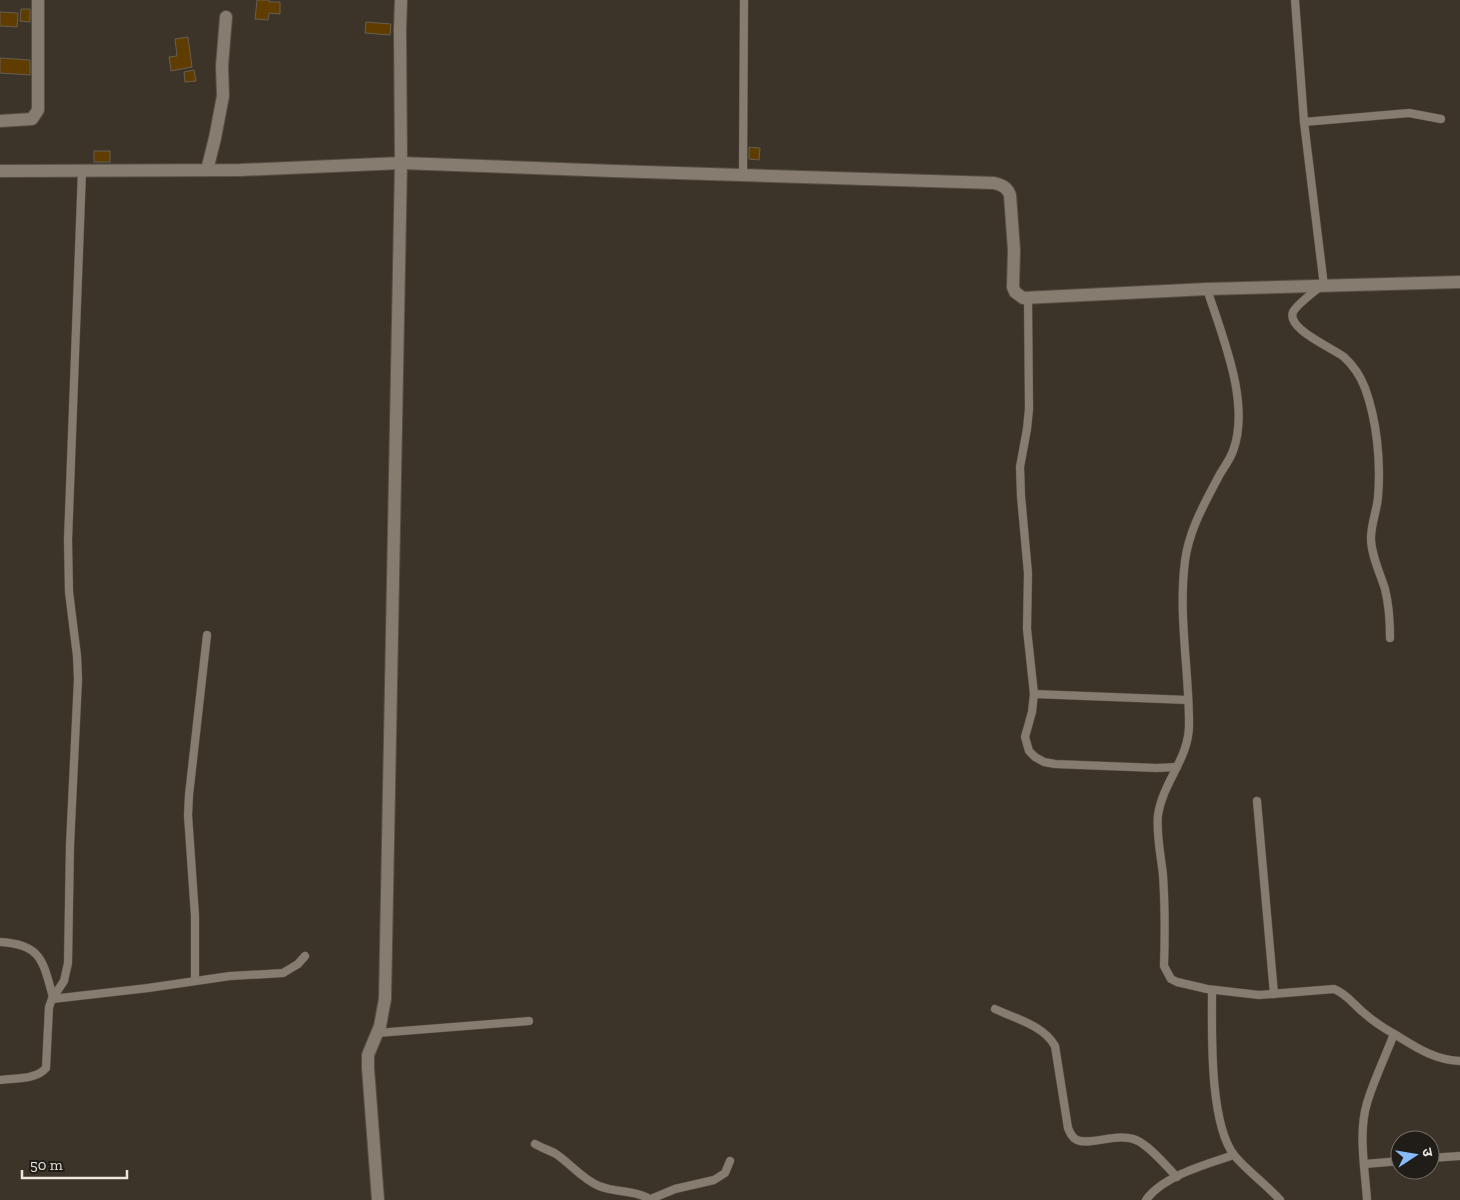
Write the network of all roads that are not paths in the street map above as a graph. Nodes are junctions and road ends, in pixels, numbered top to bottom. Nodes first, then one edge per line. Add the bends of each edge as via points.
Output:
1 (38, 0) edge
2 (402, 0) edge
3 (744, 0) edge
4 (1295, 0) edge
5 (226, 17) dead end
6 (1441, 119) dead end
7 (0, 121) edge
8 (1304, 122) junction
9 (401, 162) junction
10 (207, 170) junction
11 (0, 171) edge
12 (82, 171) junction
13 (743, 175) junction
14 (1460, 282) edge
15 (1322, 286) junction
16 (1207, 290) junction
17 (1028, 298) junction
18 (207, 635) dead end
19 (1390, 638) dead end
20 (1034, 694) junction
21 (1188, 700) junction
22 (1177, 767) junction
23 (1257, 801) dead end
24 (0, 942) edge
25 (305, 956) dead end
26 (195, 980) junction
27 (1212, 990) junction
28 (1274, 994) junction
29 (52, 998) junction
30 (996, 1009) dead end
31 (529, 1021) dead end
32 (377, 1033) junction
33 (1394, 1034) junction
34 (1460, 1061) edge
35 (0, 1080) edge
36 (535, 1144) dead end
37 (1234, 1154) junction
38 (1460, 1156) edge
39 (1440, 1157) edge
40 (730, 1161) dead end
41 (1390, 1162) edge
42 (1364, 1164) junction
43 (1177, 1177) junction
44 (651, 1199) edge
45 (378, 1200) edge
46 (1146, 1200) edge
47 (1280, 1200) edge
48 (1367, 1200) edge

1 - 7 street via 38,110 32,119
2 - 9 street
3 - 13 lane
4 - 8 lane
5 - 10 street via 222,96
6 - 8 lane via 1409,113
8 - 15 lane
9 - 10 street
9 - 13 street
9 - 32 street via 386,998
10 - 12 street
11 - 12 street
12 - 29 lane via 68,540 69,592 78,679 68,963 64,981
13 - 17 street via 974,182 1002,186 1008,190 1012,204 1013,287 1018,296
14 - 15 street
15 - 16 street
15 - 19 lane via 1297,306 1292,312 1292,319 1304,332 1342,356 1358,371 1372,411 1379,474 1371,538 1387,602
16 - 17 street
16 - 21 lane via 1234,379 1239,407 1233,451 1200,511 1185,559 1183,610
17 - 20 lane via 1029,409 1020,467 1028,573 1027,629
18 - 26 lane via 188,815 195,916
20 - 21 lane
20 - 22 lane via 1025,737 1029,751 1044,762
21 - 22 lane via 1188,744
22 - 27 lane via 1160,804 1158,818 1163,875 1164,966 1171,979
23 - 28 lane
24 - 29 lane via 13,942 33,949 44,967
25 - 26 lane via 283,973
26 - 29 lane
27 - 28 lane
27 - 37 lane via 1212,1044 1218,1114 1224,1139
28 - 33 lane via 1334,989
29 - 35 lane via 46,1068 35,1076
30 - 43 lane via 1050,1037 1055,1046 1071,1136 1085,1142 1111,1138 1136,1140
31 - 32 lane
32 - 45 street via 368,1054 368,1068
33 - 34 lane via 1434,1056
33 - 42 lane via 1367,1103
36 - 44 lane via 555,1153 599,1186
37 - 43 lane
37 - 47 lane
38 - 39 lane
40 - 44 lane via 724,1173 714,1180 675,1189
41 - 42 lane
42 - 48 lane
43 - 46 lane

